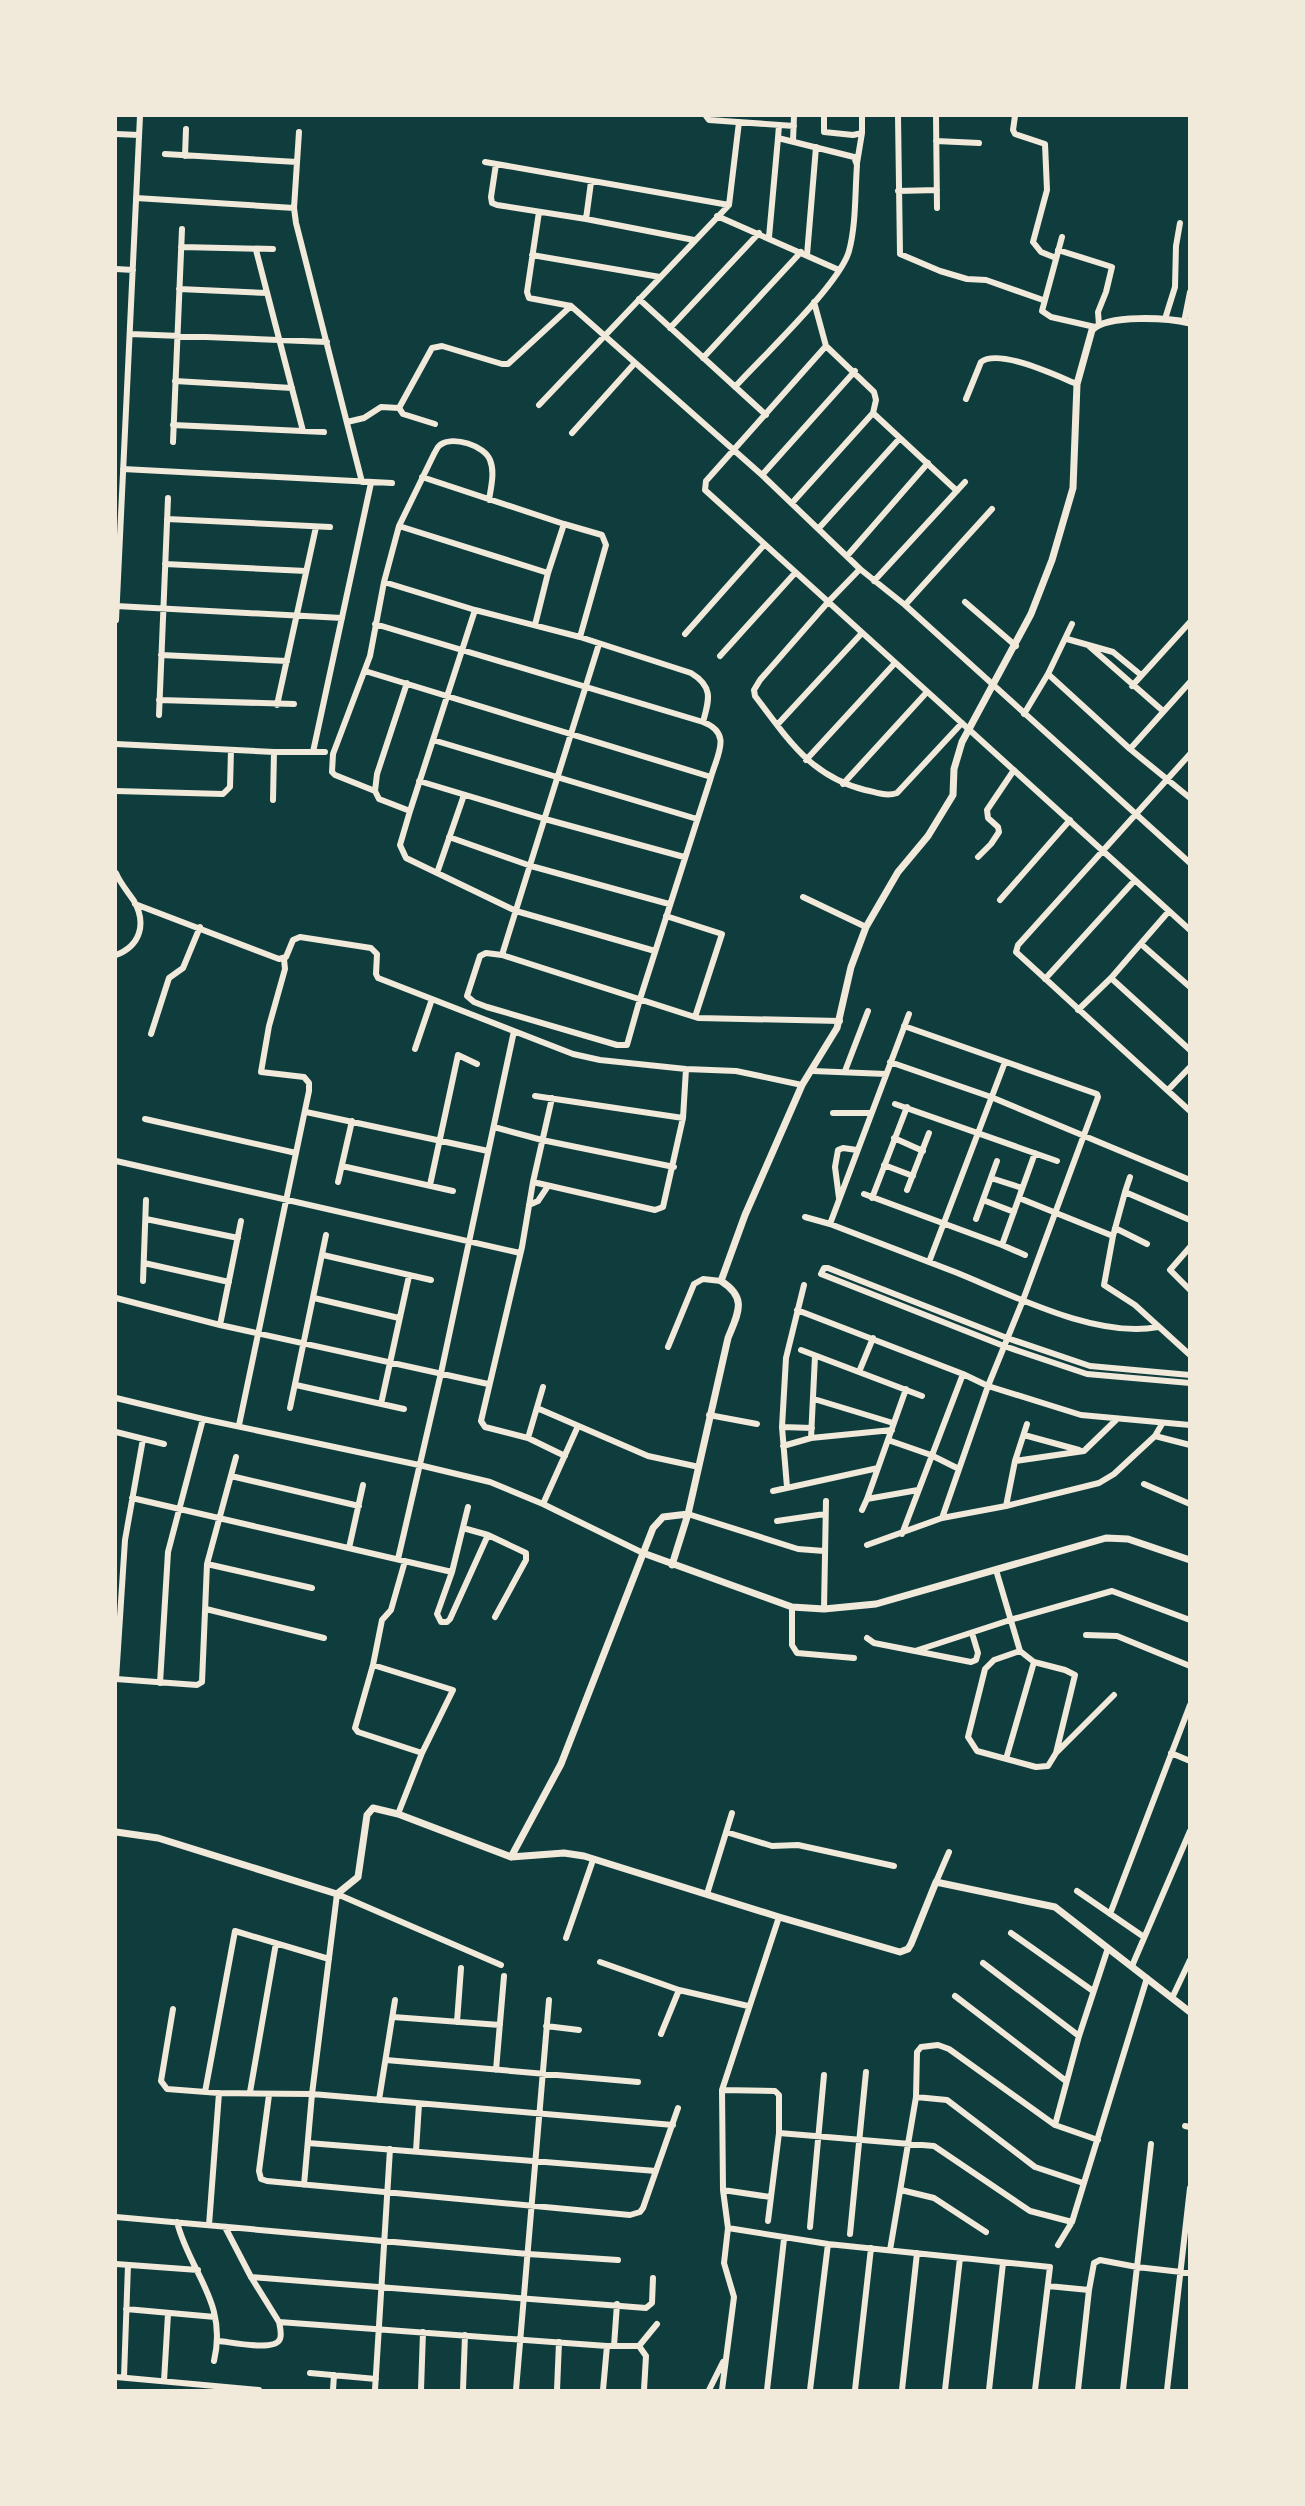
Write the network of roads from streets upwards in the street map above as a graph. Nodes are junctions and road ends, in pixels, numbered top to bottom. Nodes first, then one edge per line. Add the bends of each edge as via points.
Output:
1 (140, 116) edge
2 (706, 116) edge
3 (794, 116) edge
4 (824, 116) edge
5 (862, 116) edge
6 (898, 116) edge
7 (936, 116) edge
8 (1015, 116) edge
9 (739, 122) junction
10 (779, 125) junction
11 (794, 126) junction
12 (186, 129) dead end
13 (299, 132) dead end
14 (824, 132) junction
15 (862, 133) junction
16 (116, 134) edge
17 (139, 135) junction
18 (778, 138) junction
19 (793, 141) junction
20 (936, 141) junction
21 (979, 143) dead end
22 (819, 148) junction
23 (165, 154) dead end
24 (185, 156) junction
25 (298, 162) junction
26 (485, 162) dead end
27 (496, 164) junction
28 (857, 165) junction
29 (591, 182) junction
30 (937, 190) junction
31 (898, 191) junction
32 (136, 198) junction
33 (729, 205) junction
34 (294, 208) junction
35 (937, 208) dead end
36 (539, 212) junction
37 (717, 216) junction
38 (586, 219) junction
39 (1180, 223) dead end
40 (182, 229) dead end
41 (759, 233) junction
42 (769, 237) junction
43 (1062, 237) dead end
44 (694, 240) junction
45 (181, 247) junction
46 (273, 249) dead end
47 (256, 250) junction
48 (1058, 250) junction
49 (804, 253) junction
50 (532, 255) junction
51 (1056, 258) junction
52 (116, 269) edge
53 (133, 270) junction
54 (839, 271) junction
55 (660, 277) junction
56 (179, 289) junction
57 (1189, 292) edge
58 (267, 293) junction
59 (639, 299) junction
60 (1044, 300) junction
61 (814, 302) junction
62 (571, 306) junction
63 (1165, 319) junction
64 (1186, 322) edge
65 (1097, 326) junction
66 (670, 328) junction
67 (130, 334) junction
68 (177, 336) junction
69 (603, 336) junction
70 (280, 341) junction
71 (327, 342) junction
72 (826, 346) junction
73 (703, 358) junction
74 (635, 364) junction
75 (855, 372) junction
76 (175, 381) junction
77 (1077, 384) junction
78 (735, 387) junction
79 (292, 388) junction
80 (966, 399) dead end
81 (539, 405) dead end
82 (400, 408) junction
83 (873, 413) junction
84 (766, 415) junction
85 (347, 422) junction
86 (436, 424) dead end
87 (173, 425) junction
88 (303, 431) junction
89 (324, 432) dead end
90 (572, 433) dead end
91 (900, 438) junction
92 (173, 442) dead end
93 (734, 450) junction
94 (928, 463) junction
95 (123, 469) junction
96 (762, 475) junction
97 (422, 477) junction
98 (362, 482) junction
99 (964, 482) dead end
100 (371, 483) junction
101 (392, 483) dead end
102 (957, 491) junction
103 (168, 498) dead end
104 (489, 500) junction
105 (792, 503) junction
106 (992, 509) dead end
107 (167, 519) junction
108 (564, 524) junction
109 (399, 526) junction
110 (316, 527) junction
111 (330, 527) dead end
112 (819, 528) junction
113 (764, 545) junction
114 (847, 556) junction
115 (165, 564) junction
116 (860, 569) junction
117 (306, 572) junction
118 (548, 573) junction
119 (795, 573) junction
120 (874, 580) junction
121 (384, 582) junction
122 (829, 601) junction
123 (965, 602) dead end
124 (905, 605) junction
125 (116, 606) edge
126 (163, 609) junction
127 (475, 610) junction
128 (296, 616) junction
129 (342, 618) junction
130 (116, 620) edge
131 (1189, 622) edge
132 (376, 624) junction
133 (1072, 624) dead end
134 (535, 625) junction
135 (862, 633) junction
136 (685, 634) dead end
137 (580, 637) junction
138 (1067, 639) junction
139 (599, 644) junction
140 (1016, 646) junction
141 (1089, 646) junction
142 (462, 651) junction
143 (161, 655) junction
144 (720, 656) dead end
145 (287, 662) junction
146 (895, 663) junction
147 (365, 671) junction
148 (1048, 674) junction
149 (1141, 675) junction
150 (1189, 682) edge
151 (407, 683) junction
152 (993, 685) junction
153 (1132, 686) junction
154 (585, 688) junction
155 (927, 692) junction
156 (447, 695) junction
157 (159, 700) junction
158 (294, 704) dead end
159 (277, 705) junction
160 (1163, 711) junction
161 (1024, 714) junction
162 (159, 715) dead end
163 (703, 722) junction
164 (777, 724) junction
165 (965, 725) junction
166 (570, 735) junction
167 (433, 740) junction
168 (116, 744) edge
169 (1130, 749) junction
170 (231, 750) junction
171 (274, 752) junction
172 (313, 752) junction
173 (325, 752) dead end
174 (1189, 754) edge
175 (806, 760) junction
176 (1014, 770) junction
177 (558, 777) junction
178 (711, 777) junction
179 (1167, 779) junction
180 (419, 781) junction
181 (843, 784) junction
182 (116, 790) edge
183 (375, 791) junction
184 (464, 795) junction
185 (1189, 798) edge
186 (273, 800) dead end
187 (410, 811) junction
188 (1136, 814) junction
189 (545, 819) junction
190 (697, 819) junction
191 (1070, 820) junction
192 (449, 837) junction
193 (1104, 851) junction
194 (978, 857) dead end
195 (684, 858) junction
196 (1189, 863) edge
197 (531, 866) junction
198 (116, 873) edge
199 (437, 873) junction
200 (1135, 880) junction
201 (803, 897) dead end
202 (1000, 900) dead end
203 (135, 904) junction
204 (669, 904) junction
205 (516, 911) junction
206 (1169, 911) junction
207 (666, 916) junction
208 (200, 927) junction
209 (866, 927) junction
210 (1189, 930) edge
211 (1142, 944) junction
212 (655, 951) junction
213 (116, 955) edge
214 (502, 955) junction
215 (284, 959) junction
216 (1111, 978) junction
217 (1045, 979) junction
218 (1189, 987) edge
219 (432, 999) junction
220 (640, 999) junction
221 (1078, 1010) junction
222 (868, 1011) dead end
223 (909, 1014) dead end
224 (695, 1017) junction
225 (840, 1021) junction
226 (904, 1026) junction
227 (514, 1031) junction
228 (150, 1034) dead end
229 (415, 1049) dead end
230 (1189, 1050) edge
231 (890, 1062) junction
232 (1004, 1062) junction
233 (478, 1064) dead end
234 (1189, 1067) edge
235 (686, 1069) junction
236 (813, 1071) junction
237 (845, 1071) junction
238 (886, 1074) junction
239 (802, 1085) junction
240 (1168, 1090) junction
241 (535, 1096) dead end
242 (991, 1097) junction
243 (552, 1098) junction
244 (895, 1104) dead end
245 (907, 1107) junction
246 (1189, 1111) edge
247 (306, 1112) junction
248 (833, 1113) dead end
249 (872, 1113) junction
250 (683, 1118) junction
251 (145, 1119) dead end
252 (352, 1121) junction
253 (494, 1127) junction
254 (929, 1133) dead end
255 (978, 1133) junction
256 (1084, 1134) junction
257 (894, 1138) junction
258 (542, 1140) junction
259 (438, 1142) junction
260 (858, 1150) junction
261 (922, 1151) junction
262 (488, 1152) junction
263 (296, 1153) junction
264 (1035, 1153) junction
265 (116, 1161) edge
266 (997, 1161) dead end
267 (1057, 1161) dead end
268 (884, 1165) junction
269 (342, 1166) junction
270 (674, 1167) junction
271 (913, 1176) junction
272 (1130, 1177) dead end
273 (991, 1178) junction
274 (1189, 1180) edge
275 (338, 1182) dead end
276 (533, 1182) junction
277 (430, 1185) junction
278 (548, 1185) junction
279 (1022, 1188) junction
280 (907, 1190) dead end
281 (453, 1191) dead end
282 (1125, 1192) junction
283 (864, 1194) dead end
284 (285, 1198) junction
285 (872, 1198) junction
286 (1019, 1198) junction
287 (146, 1200) dead end
288 (839, 1200) junction
289 (983, 1200) junction
290 (529, 1205) junction
291 (1014, 1212) junction
292 (1056, 1212) junction
293 (805, 1217) dead end
294 (146, 1219) junction
295 (976, 1219) dead end
296 (1189, 1220) edge
297 (241, 1221) dead end
298 (830, 1224) junction
299 (943, 1224) junction
300 (1114, 1232) junction
301 (326, 1235) dead end
302 (238, 1238) junction
303 (470, 1240) junction
304 (1147, 1244) dead end
305 (1002, 1245) junction
306 (1189, 1247) edge
307 (520, 1253) junction
308 (323, 1255) junction
309 (1025, 1255) dead end
310 (929, 1262) junction
311 (144, 1263) junction
312 (409, 1276) junction
313 (431, 1280) dead end
314 (143, 1281) dead end
315 (721, 1281) junction
316 (229, 1282) junction
317 (804, 1285) dead end
318 (1189, 1290) edge
319 (116, 1298) edge
320 (314, 1298) junction
321 (1023, 1300) junction
322 (797, 1310) junction
323 (399, 1318) junction
324 (220, 1325) junction
325 (1158, 1327) junction
326 (258, 1332) junction
327 (873, 1338) junction
328 (1007, 1338) junction
329 (304, 1342) junction
330 (1004, 1346) junction
331 (668, 1347) dead end
332 (801, 1350) dead end
333 (1189, 1355) edge
334 (815, 1356) junction
335 (390, 1362) junction
336 (859, 1372) junction
337 (441, 1373) junction
338 (963, 1374) junction
339 (1189, 1375) edge
340 (1189, 1383) edge
341 (488, 1384) junction
342 (296, 1385) junction
343 (988, 1386) junction
344 (543, 1387) dead end
345 (906, 1390) junction
346 (922, 1396) dead end
347 (116, 1398) edge
348 (814, 1399) junction
349 (381, 1404) junction
350 (290, 1408) dead end
351 (537, 1408) junction
352 (404, 1409) dead end
353 (709, 1415) junction
354 (203, 1419) junction
355 (1116, 1420) junction
356 (757, 1424) dead end
357 (1027, 1424) dead end
358 (1162, 1424) junction
359 (239, 1425) junction
360 (1189, 1425) edge
361 (578, 1426) junction
362 (893, 1426) junction
363 (782, 1427) junction
364 (812, 1428) junction
365 (116, 1432) edge
366 (1024, 1435) junction
367 (1155, 1436) junction
368 (528, 1438) junction
369 (811, 1438) junction
370 (143, 1439) junction
371 (888, 1440) junction
372 (164, 1444) dead end
373 (1189, 1445) edge
374 (783, 1446) junction
375 (1084, 1451) junction
376 (931, 1455) junction
377 (565, 1456) junction
378 (236, 1457) dead end
379 (1015, 1461) junction
380 (419, 1465) junction
381 (699, 1467) junction
382 (878, 1468) junction
383 (959, 1469) junction
384 (231, 1476) junction
385 (1144, 1484) dead end
386 (363, 1485) dead end
387 (787, 1487) junction
388 (918, 1490) junction
389 (773, 1491) dead end
390 (132, 1498) junction
391 (867, 1500) junction
392 (826, 1501) dead end
393 (543, 1504) junction
394 (1189, 1504) edge
395 (359, 1506) junction
396 (1006, 1506) junction
397 (468, 1507) dead end
398 (178, 1510) junction
399 (862, 1510) dead end
400 (688, 1514) junction
401 (825, 1514) junction
402 (942, 1518) junction
403 (219, 1519) junction
404 (777, 1521) dead end
405 (463, 1528) junction
406 (902, 1534) junction
407 (488, 1535) junction
408 (116, 1539) edge
409 (125, 1540) junction
410 (867, 1545) dead end
411 (349, 1548) junction
412 (824, 1551) junction
413 (643, 1553) junction
414 (402, 1560) junction
415 (1189, 1560) edge
416 (207, 1564) junction
417 (672, 1565) junction
418 (996, 1570) junction
419 (452, 1572) junction
420 (312, 1587) dead end
421 (792, 1607) junction
422 (205, 1609) junction
423 (824, 1609) junction
424 (495, 1617) dead end
425 (1010, 1620) junction
426 (1189, 1620) edge
427 (972, 1633) junction
428 (1086, 1635) dead end
429 (324, 1638) dead end
430 (867, 1638) dead end
431 (915, 1651) junction
432 (1020, 1651) junction
433 (854, 1658) dead end
434 (1034, 1662) junction
435 (373, 1665) junction
436 (1189, 1666) edge
437 (116, 1679) edge
438 (160, 1682) junction
439 (1114, 1695) dead end
440 (1189, 1705) edge
441 (422, 1753) junction
442 (1056, 1753) junction
443 (1171, 1753) junction
444 (1006, 1759) junction
445 (1189, 1761) edge
446 (732, 1813) dead end
447 (398, 1814) junction
448 (1189, 1831) edge
449 (116, 1832) edge
450 (726, 1832) junction
451 (949, 1852) dead end
452 (1181, 1854) junction
453 (511, 1857) junction
454 (1189, 1857) edge
455 (593, 1860) junction
456 (894, 1866) dead end
457 (936, 1882) junction
458 (1077, 1891) dead end
459 (337, 1894) junction
460 (707, 1894) junction
461 (1110, 1914) junction
462 (779, 1917) junction
463 (1011, 1933) dead end
464 (1144, 1937) junction
465 (566, 1938) dead end
466 (276, 1943) junction
467 (1108, 1948) junction
468 (329, 1959) junction
469 (1189, 1960) edge
470 (600, 1962) dead end
471 (984, 1963) dead end
472 (500, 1965) dead end
473 (1132, 1966) junction
474 (461, 1968) dead end
475 (504, 1976) dead end
476 (1186, 1977) edge
477 (1147, 1978) junction
478 (679, 1990) junction
479 (1093, 1991) junction
480 (955, 1996) dead end
481 (1172, 1998) junction
482 (395, 2000) dead end
483 (548, 2000) dead end
484 (748, 2006) junction
485 (173, 2010) dead end
486 (1189, 2012) edge
487 (393, 2017) junction
488 (457, 2022) junction
489 (500, 2025) junction
490 (546, 2026) junction
491 (579, 2030) dead end
492 (661, 2034) dead end
493 (1079, 2036) junction
494 (386, 2060) junction
495 (496, 2070) junction
496 (866, 2072) dead end
497 (542, 2074) junction
498 (824, 2075) dead end
499 (1066, 2081) junction
500 (638, 2082) dead end
501 (722, 2090) junction
502 (205, 2092) junction
503 (250, 2092) junction
504 (219, 2093) junction
505 (312, 2094) junction
506 (269, 2095) junction
507 (916, 2097) junction
508 (379, 2100) junction
509 (419, 2104) junction
510 (678, 2108) dead end
511 (539, 2114) junction
512 (673, 2125) junction
513 (1055, 2125) junction
514 (779, 2133) junction
515 (818, 2135) junction
516 (1098, 2140) junction
517 (859, 2141) junction
518 (308, 2143) junction
519 (1151, 2144) dead end
520 (908, 2145) junction
521 (390, 2149) junction
522 (416, 2151) junction
523 (535, 2160) junction
524 (656, 2171) junction
525 (1083, 2183) junction
526 (304, 2185) junction
527 (1189, 2188) edge
528 (723, 2190) junction
529 (901, 2190) junction
530 (387, 2193) junction
531 (770, 2197) junction
532 (532, 2205) junction
533 (116, 2217) edge
534 (768, 2221) dead end
535 (177, 2222) junction
536 (1072, 2222) junction
537 (209, 2225) junction
538 (225, 2227) junction
539 (810, 2227) dead end
540 (728, 2228) junction
541 (986, 2232) dead end
542 (850, 2234) dead end
543 (784, 2239) junction
544 (385, 2241) junction
545 (828, 2244) junction
546 (1058, 2245) dead end
547 (872, 2248) junction
548 (890, 2249) junction
549 (917, 2253) junction
550 (528, 2254) junction
551 (960, 2258) junction
552 (618, 2260) dead end
553 (1003, 2263) junction
554 (116, 2264) edge
555 (128, 2265) junction
556 (1137, 2267) junction
557 (198, 2270) junction
558 (1181, 2272) junction
559 (1189, 2273) edge
560 (251, 2277) junction
561 (653, 2278) dead end
562 (1048, 2286) junction
563 (382, 2287) junction
564 (1088, 2290) junction
565 (525, 2297) junction
566 (617, 2304) junction
567 (126, 2309) junction
568 (168, 2314) junction
569 (215, 2317) junction
570 (279, 2322) junction
571 (657, 2324) dead end
572 (378, 2329) junction
573 (424, 2332) junction
574 (465, 2335) junction
575 (522, 2339) junction
576 (219, 2341) junction
577 (559, 2342) junction
578 (611, 2346) junction
579 (639, 2346) junction
580 (726, 2357) junction
581 (214, 2361) dead end
582 (310, 2373) dead end
583 (334, 2375) junction
584 (116, 2377) edge
585 (124, 2377) junction
586 (376, 2379) junction
587 (163, 2381) junction
588 (259, 2390) edge
589 (333, 2390) edge
590 (375, 2390) edge
591 (421, 2390) edge
592 (463, 2390) edge
593 (516, 2390) edge
594 (556, 2390) edge
595 (603, 2390) edge
596 (644, 2390) edge
597 (709, 2390) edge
598 (722, 2390) edge
599 (768, 2390) edge
600 (810, 2390) edge
601 (855, 2390) edge
602 (902, 2390) edge
603 (945, 2390) edge
604 (989, 2390) edge
605 (1035, 2390) edge
606 (1077, 2390) edge
607 (1123, 2390) edge
608 (1167, 2390) edge

1 - 17 street
2 - 9 street
3 - 11 street
4 - 14 street
5 - 15 street
6 - 31 street
7 - 20 street
8 - 51 street via 1015,134 1045,144 1047,190 1033,242
9 - 10 street
9 - 33 street
10 - 11 street
10 - 18 street
11 - 19 street
12 - 24 street
13 - 25 street
14 - 15 street
14 - 22 street
15 - 28 street
16 - 17 street
17 - 32 street
18 - 19 street
18 - 42 street
19 - 22 street
20 - 21 street
20 - 30 street
22 - 28 street via 851,155
22 - 49 street
23 - 24 street
24 - 25 street
25 - 34 street
26 - 27 street
27 - 29 street
27 - 36 street via 492,202
28 - 54 street via 850,249
29 - 33 street
29 - 38 street
30 - 31 street
30 - 35 street
31 - 60 street via 901,254 940,271 986,280
32 - 34 street
32 - 53 street
33 - 37 street
34 - 71 street
36 - 38 street
36 - 50 street
37 - 41 street
37 - 44 street
38 - 44 street
39 - 63 street via 1175,287
40 - 45 street
41 - 42 street
41 - 66 street
42 - 49 street
43 - 48 street
44 - 55 street
45 - 47 street
45 - 56 street
46 - 47 street
47 - 58 street
48 - 51 street
48 - 65 street via 1112,267
49 - 54 street
49 - 73 street
50 - 55 street
50 - 62 street via 528,298
51 - 60 street
52 - 53 street
53 - 67 street
54 - 61 street
55 - 59 street
56 - 58 street
56 - 68 street
57 - 64 street
58 - 70 street
59 - 66 street
59 - 69 street
60 - 65 street via 1045,314
61 - 72 street
61 - 78 street
62 - 69 street
62 - 82 street via 508,364 434,346
63 - 64 street
63 - 65 street
65 - 77 street
66 - 73 street
67 - 68 street
67 - 95 street
68 - 70 street
68 - 76 street
69 - 74 street
69 - 81 street
70 - 71 street
70 - 79 street
71 - 85 street
72 - 75 street
72 - 84 street
73 - 78 street
74 - 90 street
74 - 93 street
75 - 83 street via 874,392
75 - 96 street
76 - 79 street
76 - 87 street
77 - 80 street via 1015,361 989,358 981,362
77 - 140 street via 1073,488 1052,560
78 - 84 street
79 - 88 street
82 - 85 street via 381,407 365,418
82 - 86 street via 403,414
83 - 91 street
83 - 105 street
84 - 93 street
85 - 98 street
87 - 88 street
87 - 92 street
88 - 89 street
91 - 94 street
91 - 112 street
93 - 96 street
93 - 113 street via 705,488
94 - 102 street
94 - 114 street
95 - 98 street
95 - 125 street
96 - 105 street
97 - 104 street
97 - 104 street via 441,444 450,441 476,447 491,462
97 - 109 street
98 - 100 street
99 - 102 street
100 - 101 street
100 - 129 street
102 - 120 street
103 - 107 street
104 - 108 street
105 - 112 street
106 - 124 street
107 - 110 street
107 - 115 street
108 - 118 street
108 - 137 street via 602,535 606,545
109 - 118 street
109 - 121 street
110 - 111 street
110 - 117 street
112 - 114 street
113 - 119 street
113 - 136 street
114 - 116 street
115 - 117 street
115 - 126 street
116 - 120 street
116 - 122 street
117 - 128 street
118 - 134 street
119 - 122 street
119 - 144 street
120 - 124 street
121 - 127 street
121 - 132 street
122 - 135 street
122 - 164 street via 755,687 755,696
123 - 140 street
124 - 152 street
125 - 126 street
125 - 130 street
126 - 128 street
126 - 143 street
127 - 134 street
127 - 142 street
128 - 129 street
128 - 145 street
129 - 172 street
131 - 149 street
132 - 142 street
132 - 147 street
133 - 138 street
134 - 137 street
135 - 146 street
135 - 164 street
137 - 139 street
138 - 141 street
138 - 148 street
139 - 154 street
139 - 163 street via 680,668 701,679 708,692
140 - 152 street
141 - 149 street via 1113,652
141 - 153 street
142 - 154 street
142 - 156 street
143 - 145 street
143 - 157 street
145 - 159 street
146 - 155 street
146 - 175 street
147 - 151 street
147 - 183 street via 333,754 331,772
148 - 161 street
148 - 169 street
149 - 153 street
150 - 160 street
151 - 156 street
151 - 183 street
152 - 161 street
152 - 165 street
153 - 160 street
154 - 163 street
154 - 166 street
155 - 165 street
155 - 181 street
156 - 166 street
156 - 167 street
157 - 159 street
157 - 162 street
158 - 159 street
160 - 169 street
161 - 188 street
163 - 178 street via 720,733
164 - 175 street
165 - 176 street
165 - 181 street via 897,793
165 - 209 street via 953,794
166 - 177 street
166 - 178 street
167 - 177 street
167 - 180 street
168 - 170 street
169 - 179 street
170 - 171 street
170 - 182 street via 230,787 223,794
171 - 172 street
171 - 186 street
172 - 173 street
174 - 179 street
175 - 181 street
176 - 191 street
176 - 194 street via 986,810 999,832
177 - 189 street
177 - 190 street
178 - 190 street
179 - 185 street
179 - 188 street
180 - 184 street
180 - 187 street
183 - 187 street via 379,799
184 - 189 street
184 - 192 street
187 - 199 street via 402,853
188 - 193 street
188 - 196 street
189 - 195 street
189 - 197 street
190 - 195 street
191 - 193 street
191 - 202 street
192 - 197 street
192 - 199 street
193 - 200 street
193 - 217 street via 1018,945 1018,955
195 - 204 street
197 - 204 street
197 - 205 street
198 - 203 street
199 - 205 street
200 - 206 street
200 - 217 street
201 - 209 street
203 - 208 street
203 - 213 street via 140,920 136,941
204 - 207 street
205 - 212 street
205 - 214 street
206 - 210 street
206 - 211 street
207 - 212 street
207 - 224 street via 722,934
208 - 215 street
208 - 228 street via 183,968 169,978
209 - 225 street via 851,967
211 - 216 street
211 - 218 street
212 - 220 street
214 - 220 street
214 - 220 street via 480,956 467,996 474,1002 627,1045
215 - 219 street via 296,937 371,948 377,954 378,978
215 - 247 street via 261,1072 307,1079
216 - 221 street
216 - 230 street
217 - 221 street
219 - 227 street
219 - 229 street
220 - 224 street
221 - 240 street
222 - 237 street
223 - 226 street
224 - 225 street
225 - 236 street
226 - 231 street
226 - 232 street
227 - 235 street via 600,1060
227 - 253 street
231 - 238 street
231 - 242 street
232 - 242 street
232 - 256 street via 1097,1094
233 - 259 street via 458,1055
234 - 240 street
235 - 239 street via 736,1071
235 - 250 street
236 - 237 street
236 - 239 street
237 - 238 street
238 - 249 street
239 - 315 street
240 - 246 street
241 - 243 street
242 - 255 street
242 - 256 street
243 - 250 street
243 - 258 street
244 - 245 street
245 - 255 street
245 - 257 street
247 - 252 street
247 - 263 street
248 - 249 street
249 - 260 street
250 - 270 street
251 - 263 street
252 - 259 street
252 - 269 street
253 - 258 street
253 - 262 street
254 - 261 street
255 - 264 street
255 - 299 street
256 - 274 street
256 - 292 street
257 - 261 street
257 - 268 street
258 - 270 street
258 - 276 street
259 - 262 street
259 - 277 street
260 - 288 street
260 - 288 street via 838,1150
261 - 271 street
262 - 303 street
263 - 284 street
264 - 267 street
264 - 279 street
265 - 284 street
266 - 273 street
268 - 271 street
268 - 285 street
269 - 275 street
269 - 277 street
270 - 278 street via 665,1203 655,1210
271 - 280 street
272 - 282 street
273 - 279 street
273 - 289 street
276 - 278 street
276 - 290 street
277 - 281 street
278 - 290 street via 538,1201
279 - 286 street
282 - 296 street
282 - 300 street
283 - 285 street
284 - 303 street
284 - 326 street
285 - 299 street
286 - 291 street
286 - 292 street
287 - 294 street
288 - 298 street
289 - 291 street
289 - 295 street
290 - 307 street
291 - 305 street
292 - 300 street
292 - 321 street
293 - 298 street
294 - 302 street
294 - 311 street
297 - 302 street
298 - 310 street
299 - 305 street
299 - 310 street
300 - 304 street
300 - 325 street via 1104,1285
301 - 308 street
302 - 316 street
303 - 307 street
303 - 337 street
305 - 309 street
306 - 318 street via 1170,1270
307 - 341 street
308 - 312 street
308 - 320 street
310 - 321 street
311 - 314 street
311 - 316 street
312 - 313 street
312 - 323 street
315 - 331 street via 703,1279 694,1284
315 - 353 street via 733,1289 739,1300 738,1312
316 - 324 street
317 - 322 street
319 - 324 street
320 - 323 street
320 - 329 street
321 - 325 street via 1105,1328
321 - 328 street
322 - 327 street
322 - 363 street via 786,1358
323 - 335 street
324 - 326 street
325 - 333 street
326 - 329 street
326 - 359 street
327 - 336 street
327 - 338 street
328 - 330 street
328 - 330 street via 828,1268 821,1274
328 - 339 street via 1090,1366
329 - 335 street
329 - 342 street
330 - 340 street via 1087,1374
330 - 343 street
332 - 334 street
334 - 336 street
334 - 348 street
335 - 337 street
335 - 349 street
336 - 345 street
337 - 341 street
337 - 380 street
338 - 343 street
338 - 376 street
341 - 368 street via 483,1426
342 - 349 street
342 - 350 street
343 - 355 street via 1081,1415
343 - 383 street
344 - 351 street
345 - 346 street
345 - 362 street
347 - 354 street
348 - 362 street
348 - 364 street
349 - 352 street
351 - 361 street
351 - 368 street
353 - 356 street
353 - 381 street
354 - 359 street
354 - 398 street
355 - 358 street
355 - 375 street
357 - 366 street
358 - 360 street
358 - 367 street
359 - 380 street
361 - 377 street
361 - 381 street via 648,1456
362 - 369 street
362 - 371 street
363 - 364 street
363 - 374 street
364 - 369 street
365 - 370 street
366 - 375 street
366 - 379 street
367 - 373 street
367 - 396 street via 1099,1483
368 - 377 street
369 - 374 street
370 - 372 street
370 - 390 street
371 - 376 street
371 - 382 street
374 - 387 street
375 - 379 street
376 - 383 street
376 - 388 street
377 - 393 street
378 - 384 street
379 - 396 street
380 - 393 street via 490,1482
380 - 414 street
381 - 400 street
382 - 387 street
382 - 391 street
383 - 402 street
384 - 395 street
384 - 403 street
385 - 394 street
386 - 395 street
387 - 389 street
388 - 391 street
388 - 406 street
390 - 398 street
390 - 409 street
391 - 399 street
392 - 401 street
393 - 413 street
395 - 411 street
396 - 402 street
397 - 405 street
398 - 403 street
398 - 438 street via 168,1552
400 - 412 street via 798,1549
400 - 413 street via 663,1517
400 - 417 street
401 - 404 street
401 - 412 street
402 - 406 street
403 - 411 street
403 - 416 street
405 - 407 street
405 - 419 street
406 - 410 street
407 - 419 street via 450,1619 444,1622 437,1614
407 - 424 street via 524,1550 526,1560
408 - 409 street
409 - 437 street
411 - 414 street
412 - 423 street
413 - 417 street
413 - 453 street via 561,1764
414 - 419 street
414 - 435 street
415 - 418 street via 1117,1537
416 - 420 street
416 - 422 street
417 - 421 street
418 - 423 street via 876,1604
418 - 425 street
421 - 423 street
421 - 433 street via 792,1645 797,1653
422 - 429 street
422 - 438 street via 202,1682
425 - 426 street via 1112,1591
425 - 427 street
425 - 432 street
427 - 431 street
427 - 431 street via 978,1656 974,1662
428 - 436 street via 1117,1636
430 - 431 street
432 - 434 street
432 - 444 street via 994,1660 985,1669 968,1732 977,1751
434 - 442 street via 1075,1675
434 - 444 street
435 - 441 street via 356,1731
435 - 441 street via 453,1690
437 - 438 street
439 - 442 street
440 - 443 street
441 - 447 street
442 - 444 street via 1043,1767
443 - 445 street
443 - 461 street
446 - 450 street
447 - 453 street
447 - 459 street via 369,1810 358,1877
448 - 452 street
449 - 459 street via 158,1838
450 - 456 street via 772,1846 799,1845
450 - 460 street
451 - 457 street
452 - 454 street
452 - 464 street
453 - 455 street via 564,1853
455 - 460 street
455 - 465 street
457 - 462 street via 904,1951
457 - 467 street via 1055,1908
458 - 461 street
459 - 468 street
459 - 472 street
460 - 462 street
461 - 464 street
462 - 484 street
463 - 479 street
464 - 473 street
466 - 468 street
466 - 502 street via 235,1931
466 - 503 street
467 - 473 street
467 - 479 street
468 - 505 street
469 - 476 street
470 - 478 street
471 - 493 street
473 - 477 street
474 - 488 street
475 - 489 street
476 - 481 street
477 - 481 street
477 - 516 street
478 - 484 street
478 - 492 street
479 - 493 street
480 - 499 street
481 - 486 street
482 - 487 street
483 - 490 street
484 - 501 street
485 - 502 street via 162,2085
487 - 488 street
487 - 494 street
488 - 489 street
489 - 495 street
490 - 491 street
490 - 497 street
493 - 499 street
494 - 495 street
494 - 508 street
495 - 497 street
496 - 517 street
497 - 500 street
497 - 511 street
498 - 515 street
499 - 513 street
501 - 514 street via 778,2092
501 - 528 street
502 - 504 street
503 - 504 street
503 - 506 street
504 - 537 street
505 - 506 street
505 - 508 street
505 - 518 street
506 - 526 street via 259,2176
507 - 513 street via 919,2049 938,2045
507 - 520 street
507 - 525 street via 947,2100 1035,2167
508 - 509 street
509 - 511 street
509 - 522 street
510 - 512 street
511 - 512 street
511 - 523 street
512 - 524 street
513 - 516 street
514 - 515 street
514 - 531 street
515 - 517 street
515 - 539 street
516 - 525 street
517 - 520 street
517 - 542 street
518 - 521 street
518 - 526 street
519 - 556 street
520 - 529 street
520 - 536 street via 940,2148 1030,2211
521 - 522 street
521 - 530 street
522 - 523 street
523 - 524 street
523 - 532 street
524 - 532 street via 636,2214
525 - 536 street
526 - 530 street
527 - 558 street
528 - 531 street
528 - 540 street
529 - 541 street via 934,2198
529 - 548 street
530 - 532 street
530 - 544 street
531 - 534 street
532 - 550 street
533 - 535 street
535 - 537 street
535 - 557 street
536 - 546 street
537 - 538 street
538 - 544 street
538 - 560 street
540 - 543 street
540 - 580 street via 724,2263 734,2308
543 - 545 street
543 - 599 street
544 - 550 street
544 - 563 street
545 - 547 street
545 - 600 street
547 - 548 street
547 - 601 street
548 - 549 street
549 - 551 street
549 - 602 street
550 - 552 street
550 - 565 street
551 - 553 street
551 - 603 street
553 - 562 street via 1050,2267
553 - 604 street
554 - 555 street
555 - 557 street
555 - 567 street
556 - 558 street
556 - 564 street via 1097,2260
556 - 607 street
557 - 569 street
558 - 559 street
558 - 608 street
560 - 563 street
560 - 570 street
561 - 566 street via 649,2307
562 - 564 street
562 - 605 street
563 - 565 street
563 - 572 street
564 - 606 street
565 - 566 street
565 - 575 street
566 - 578 street
567 - 568 street
567 - 585 street
568 - 569 street
568 - 587 street
569 - 576 street
570 - 572 street
570 - 576 street via 281,2337 270,2347
571 - 579 street
572 - 573 street
572 - 586 street
573 - 574 street
573 - 591 street
574 - 575 street
574 - 592 street
575 - 577 street
575 - 593 street
576 - 581 street
577 - 578 street
577 - 594 street
578 - 579 street
578 - 595 street
579 - 596 street via 646,2356
580 - 597 street
580 - 598 street
582 - 583 street
583 - 586 street
583 - 589 street
584 - 585 street
585 - 587 street
586 - 590 street
587 - 588 street

